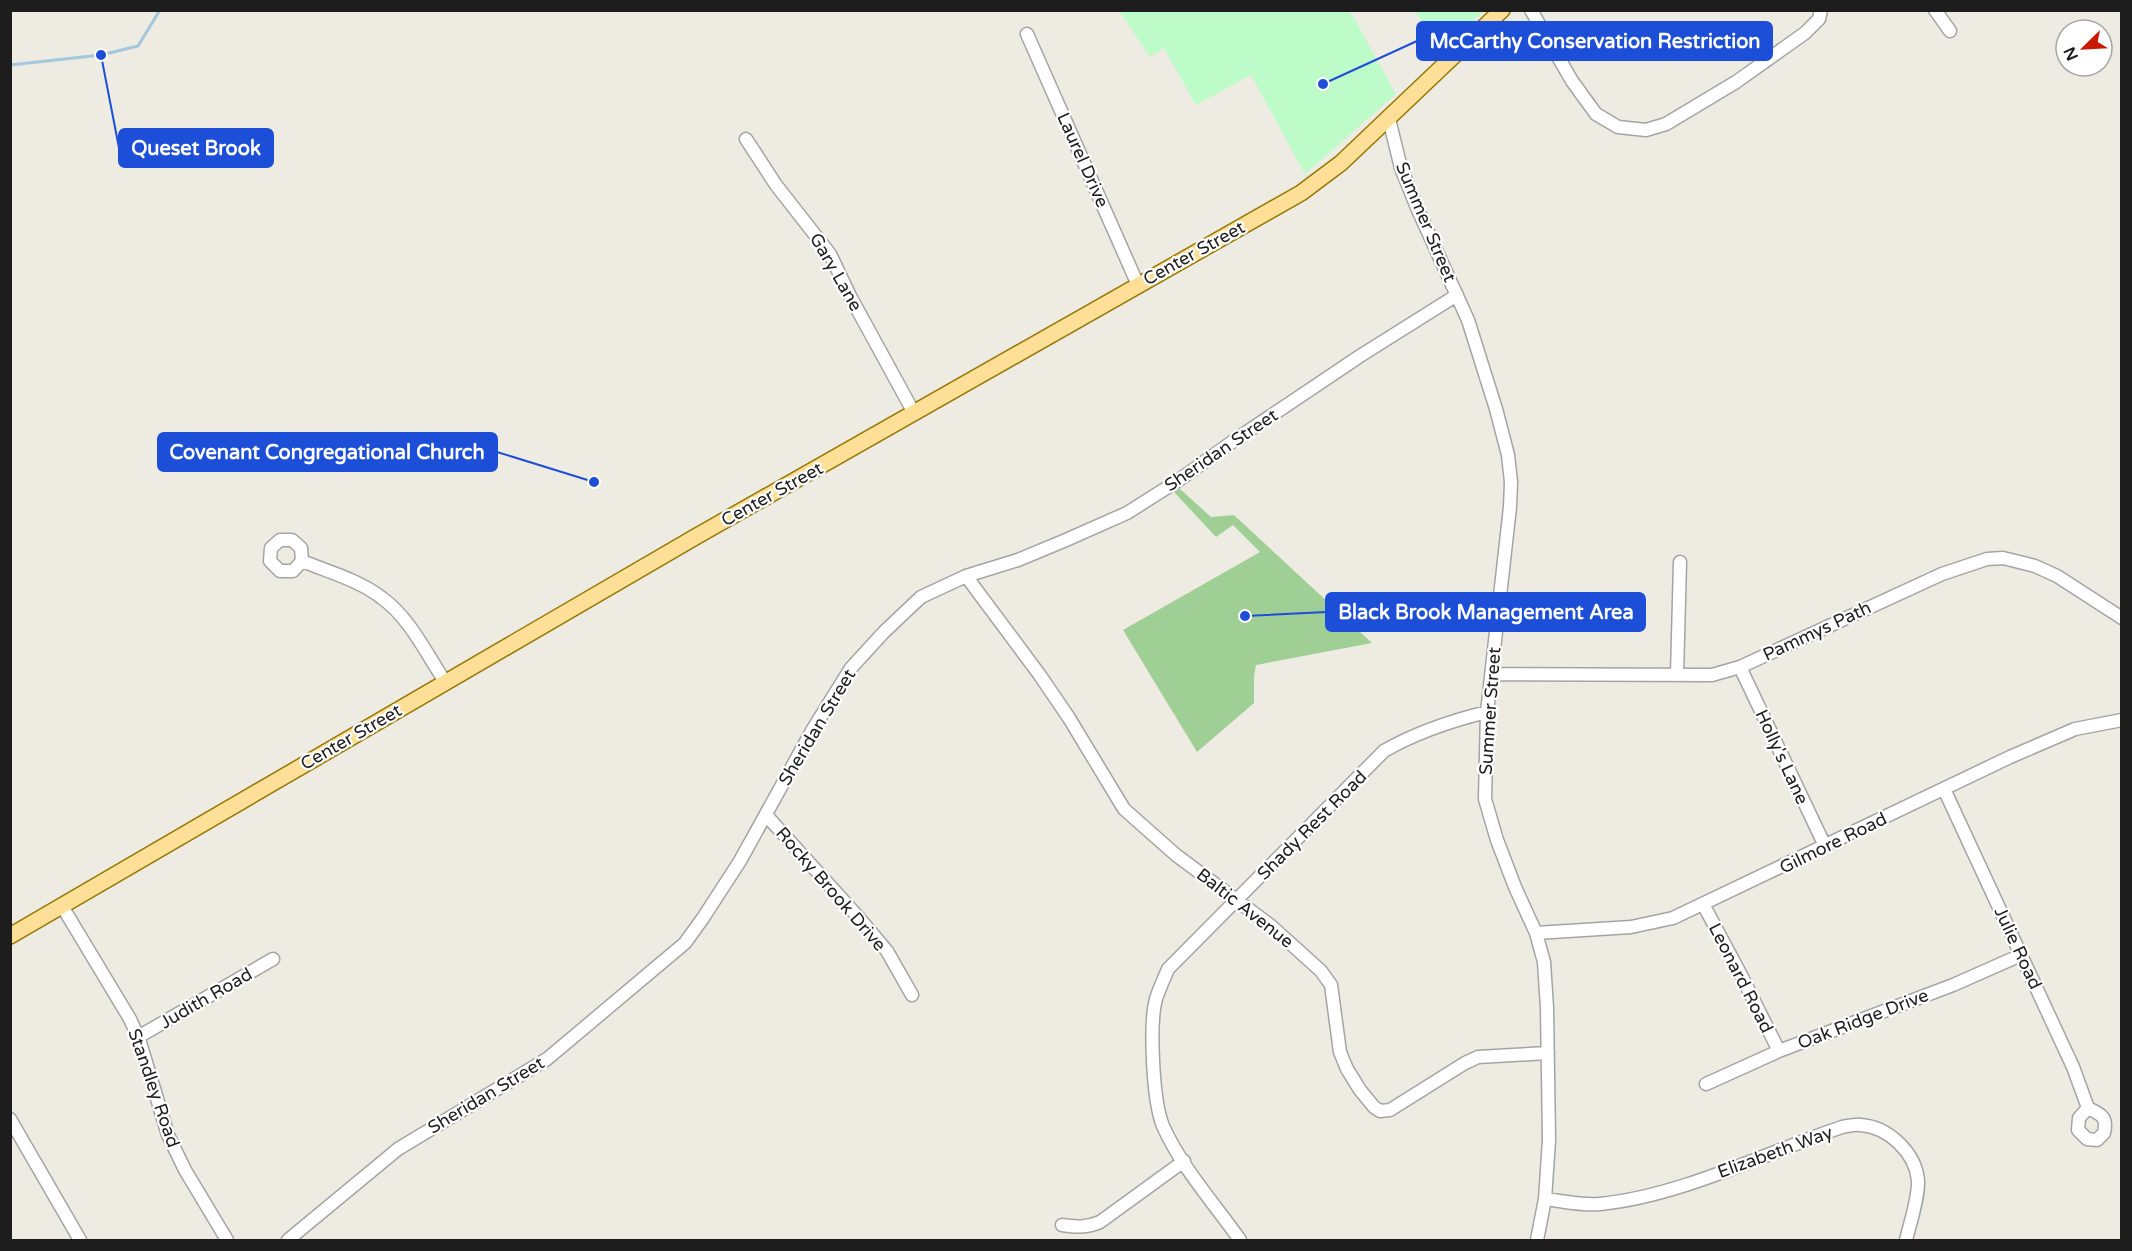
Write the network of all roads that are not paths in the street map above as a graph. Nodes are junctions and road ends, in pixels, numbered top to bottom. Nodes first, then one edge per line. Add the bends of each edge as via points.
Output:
1 (1502, 10) edge
2 (1531, 10) edge
3 (1821, 10) edge
4 (1935, 10) edge
5 (1950, 32) dead end
6 (1027, 34) dead end
7 (1389, 119) junction
8 (746, 139) dead end
9 (1138, 285) junction
10 (1457, 295) junction
11 (914, 412) junction
12 (302, 561) dead end
13 (1680, 562) dead end
14 (966, 576) junction
15 (2121, 618) edge
16 (1740, 667) junction
17 (1492, 674) junction
18 (1677, 675) junction
19 (446, 683) junction
20 (1487, 712) junction
21 (2121, 720) edge
22 (1944, 789) junction
23 (766, 815) junction
24 (1825, 846) junction
25 (1238, 900) junction
26 (1703, 904) junction
27 (62, 906) junction
28 (1536, 933) junction
29 (10, 936) edge
30 (2021, 955) junction
31 (273, 959) dead end
32 (912, 995) dead end
33 (138, 1037) junction
34 (1779, 1051) junction
35 (1548, 1053) junction
36 (1706, 1084) dead end
37 (2088, 1108) dead end
38 (10, 1119) edge
39 (1184, 1161) junction
40 (1545, 1199) junction
41 (1062, 1225) dead end
42 (80, 1240) edge
43 (227, 1240) edge
44 (288, 1240) edge
45 (1240, 1240) edge
46 (1537, 1240) edge
47 (1906, 1240) edge

1 - 7 main road, Center Street
2 - 3 street via 1596,114 1618,127 1646,130 1666,124 1736,82 1805,33 1819,19
4 - 5 street
6 - 9 street, Laurel Drive
7 - 9 main road, Center Street via 1301,193
7 - 10 street, Summer Street via 1401,168
8 - 11 street, Gary Lane via 830,254
9 - 11 main road, Center Street
10 - 14 street, Sheridan Street via 1359,356 1127,513 1018,560
10 - 17 street, Summer Street via 1508,455 1510,507
11 - 19 main road, Center Street
12 - 19 street via 384,599 405,621
13 - 18 street
14 - 23 street, Sheridan Street via 921,597 851,668
14 - 25 street, Baltic Avenue via 1063,709 1124,809 1176,855
15 - 16 street, Pammys Path via 2057,576 2018,561 1987,559 1942,574
16 - 18 street, Pammys Path via 1712,675
16 - 24 street, Holly's Lane
17 - 18 street, Pammys Path
17 - 20 street, Summer Street
19 - 27 main road, Center Street
20 - 25 street, Shady Rest Road via 1432,727 1384,752
20 - 28 street, Summer Street via 1485,799 1497,840
21 - 22 street, Gilmore Road via 2075,729
22 - 24 street, Gilmore Road
22 - 30 street, Julie Road
23 - 32 street, Rocky Brook Drive via 880,943
23 - 44 street, Sheridan Street via 704,918 664,962 547,1059 398,1149
24 - 26 street, Gilmore Road
25 - 35 street, Baltic Avenue via 1321,971 1330,985 1340,1052 1347,1069 1380,1111 1405,1102 1478,1057
25 - 39 street, Shady Rest Road via 1168,969 1156,1000 1152,1041 1155,1085 1163,1125
26 - 28 street, Gilmore Road via 1673,918 1631,927
26 - 34 street, Leonard Road
27 - 29 main road, Center Street
27 - 33 street, Standley Road
28 - 35 street, Summer Street via 1544,962
30 - 34 street, Oak Ridge Drive
30 - 37 street, Julie Road
31 - 33 street, Judith Road
33 - 43 street, Standley Road via 168,1135
34 - 36 street, Oak Ridge Drive
35 - 40 street, Summer Street
38 - 42 street
39 - 41 street via 1100,1222 1080,1228
39 - 45 street, Shady Rest Road
40 - 46 street, Summer Street
40 - 47 street, Elizabeth Way via 1598,1205 1634,1199 1859,1124 1898,1141 1914,1167 1918,1180

